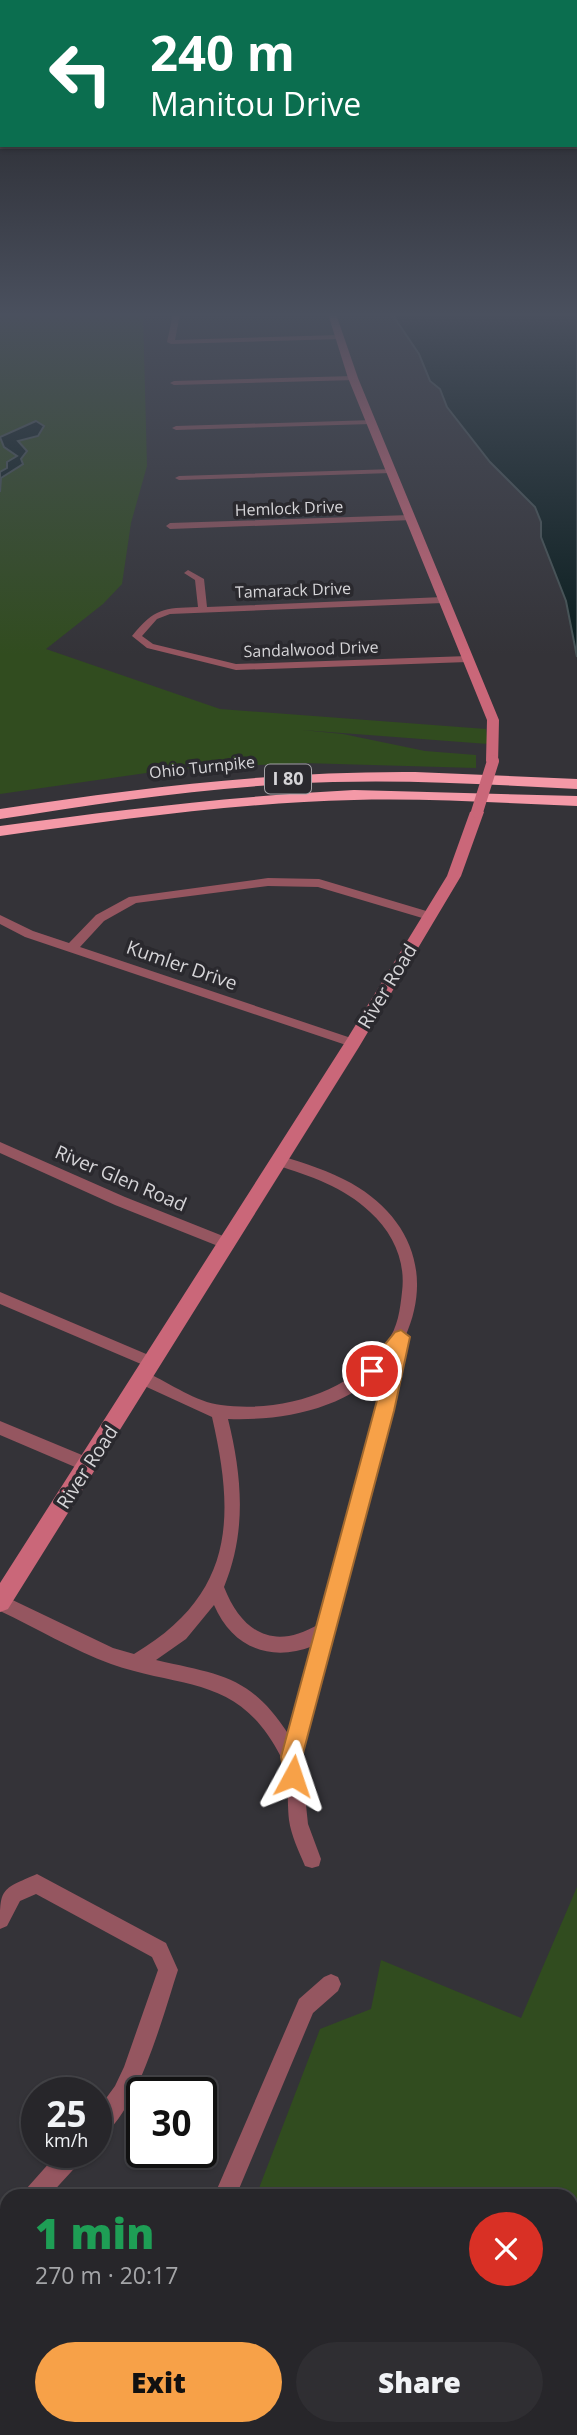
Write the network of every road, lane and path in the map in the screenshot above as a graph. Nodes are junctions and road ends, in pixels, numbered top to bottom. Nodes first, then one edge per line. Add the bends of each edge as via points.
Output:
1 (176, 428) dead end
2 (188, 428) edge
3 (373, 428) edge
4 (391, 471) junction
5 (179, 478) dead end
6 (177, 512) dead end
7 (410, 518) junction
8 (188, 573) dead end
9 (443, 600) junction
10 (203, 610) junction
11 (148, 622) joint
12 (468, 659) junction
13 (577, 784) edge
14 (577, 801) edge
15 (0, 814) edge
16 (0, 831) edge
17 (429, 916) junction
18 (0, 919) edge
19 (72, 948) junction
20 (353, 1043) junction
21 (0, 1147) edge
22 (281, 1161) junction
23 (228, 1244) junction
24 (0, 1298) edge
25 (401, 1337) junction
26 (148, 1370) junction
27 (219, 1412) junction
28 (0, 1428) edge
29 (88, 1465) junction
30 (215, 1586) junction
31 (2, 1594) edge
32 (326, 1629) junction
33 (135, 1663) junction
34 (292, 1757) junction
35 (312, 1859) dead end
36 (0, 1919) edge
37 (331, 1984) dead end
38 (112, 2111) edge
39 (60, 2168) edge
40 (41, 2189) edge
41 (228, 2189) edge

1 - 2 street
3 - 4 street, River Road
4 - 5 street
4 - 7 street, River Road
6 - 7 street, Hemlock Drive via 174,526
7 - 9 street, River Road
8 - 10 street via 199,579
9 - 10 street, Tamarack Drive
9 - 12 street, River Road
10 - 11 street, Tamarack Drive via 168,611
11 - 12 street, Sandalwood Drive via 137,636 150,646 236,667
12 - 17 street, River Road, bridge via 493,720 493,761 454,876
13 - 15 highway, Ohio Turnpike / I 80 via 440,777 253,781
14 - 16 highway, Ohio Turnpike / I 80 via 357,795 156,810
17 - 19 street via 319,883 268,881 133,900 100,918
17 - 20 street, River Road
18 - 19 street, Kumler Drive
19 - 20 street, Kumler Drive
20 - 22 street, River Road
21 - 23 street, River Glen Road via 120,1202
22 - 23 street, River Road
22 - 25 street via 354,1191 395,1231 410,1269 411,1298
23 - 26 street, River Road
24 - 26 street
25 - 27 street via 372,1371 325,1399 283,1410
25 - 32 street
26 - 27 street
26 - 29 street, River Road
27 - 30 street via 232,1463 235,1501 228,1548
28 - 29 street
29 - 31 street, River Road
30 - 32 street via 236,1627 260,1642 290,1646
30 - 33 street via 209,1600 180,1633
31 - 33 street via 110,1655
32 - 34 street
33 - 34 street via 241,1694 254,1704
34 - 35 street via 299,1824
36 - 38 street via 13,1894 37,1884 159,1950 168,1970 130,2081
37 - 41 street via 306,2006
39 - 40 street

